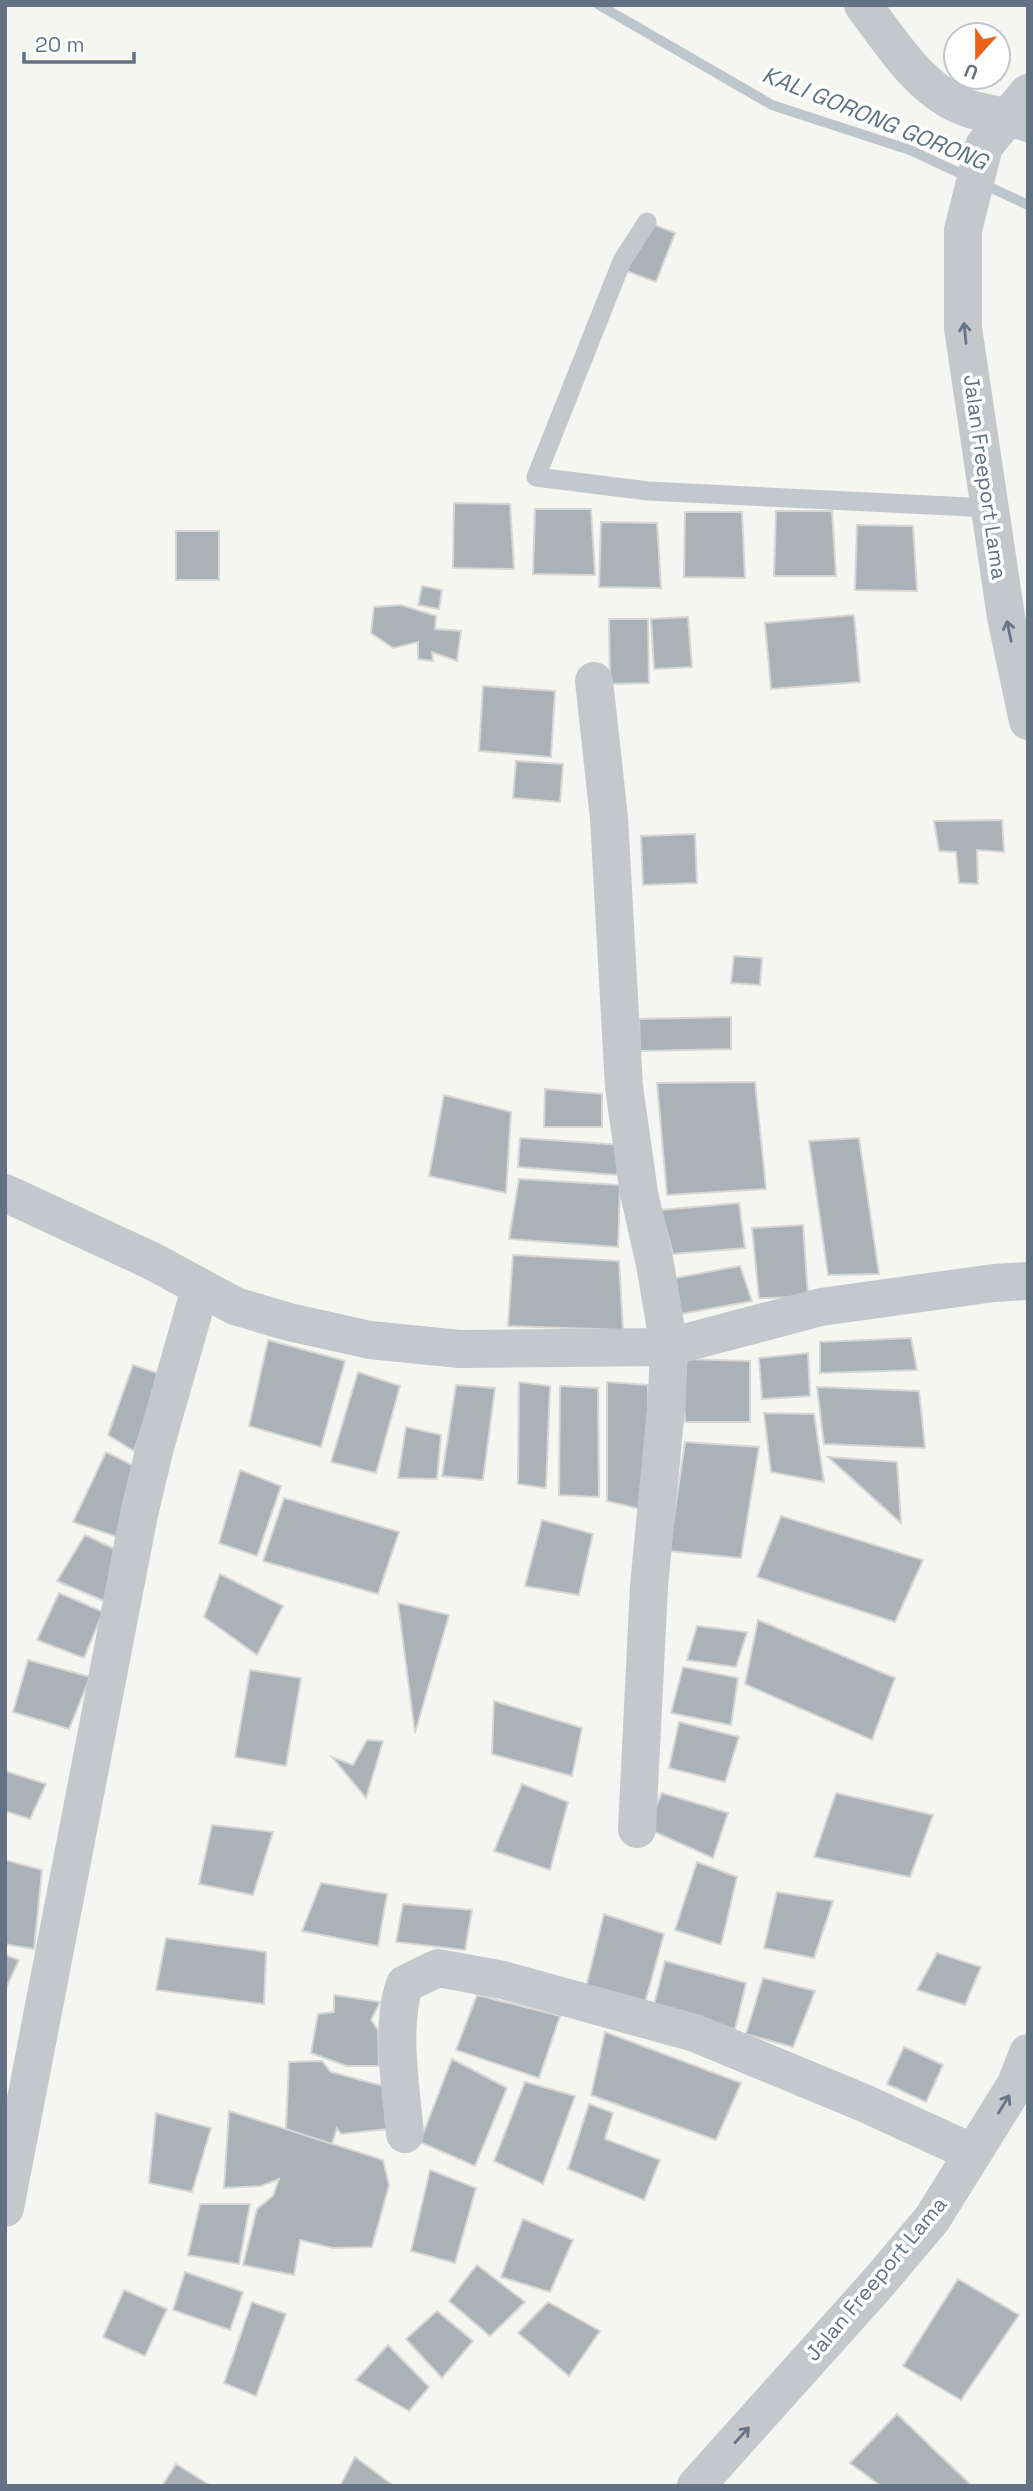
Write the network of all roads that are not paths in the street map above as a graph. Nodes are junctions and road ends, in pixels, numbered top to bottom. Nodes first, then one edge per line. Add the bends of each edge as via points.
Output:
1 (863, 5) edge
2 (1022, 111) edge
3 (647, 222) dead end
4 (990, 508) junction
5 (594, 681) dead end
6 (1028, 722) edge
7 (5, 1193) edge
8 (1028, 1282) edge
9 (200, 1289) junction
10 (669, 1347) junction
11 (636, 1829) dead end
12 (1028, 2053) edge
13 (405, 2134) dead end
14 (973, 2153) junction
15 (5, 2208) edge
16 (696, 2486) edge

1 - 2 street via 912,70 932,87 969,109
4 -> 2 street, Jalan Freeport Lama via 964,328 963,230 984,146
3 - 4 lane via 622,261 536,477 648,491
6 -> 4 street, Jalan Freeport Lama
5 - 10 street via 609,818 624,1087
7 - 9 street via 152,1261
8 - 10 street via 821,1307
9 - 10 street via 235,1306 370,1340 460,1349
9 - 15 street via 139,1514
10 - 11 street via 649,1586
14 -> 12 street, Jalan Freeport Lama via 1016,2084
13 - 14 street via 400,1998 405,1984 438,1968 503,1980 695,2033
16 -> 14 street, Jalan Freeport Lama via 914,2241

